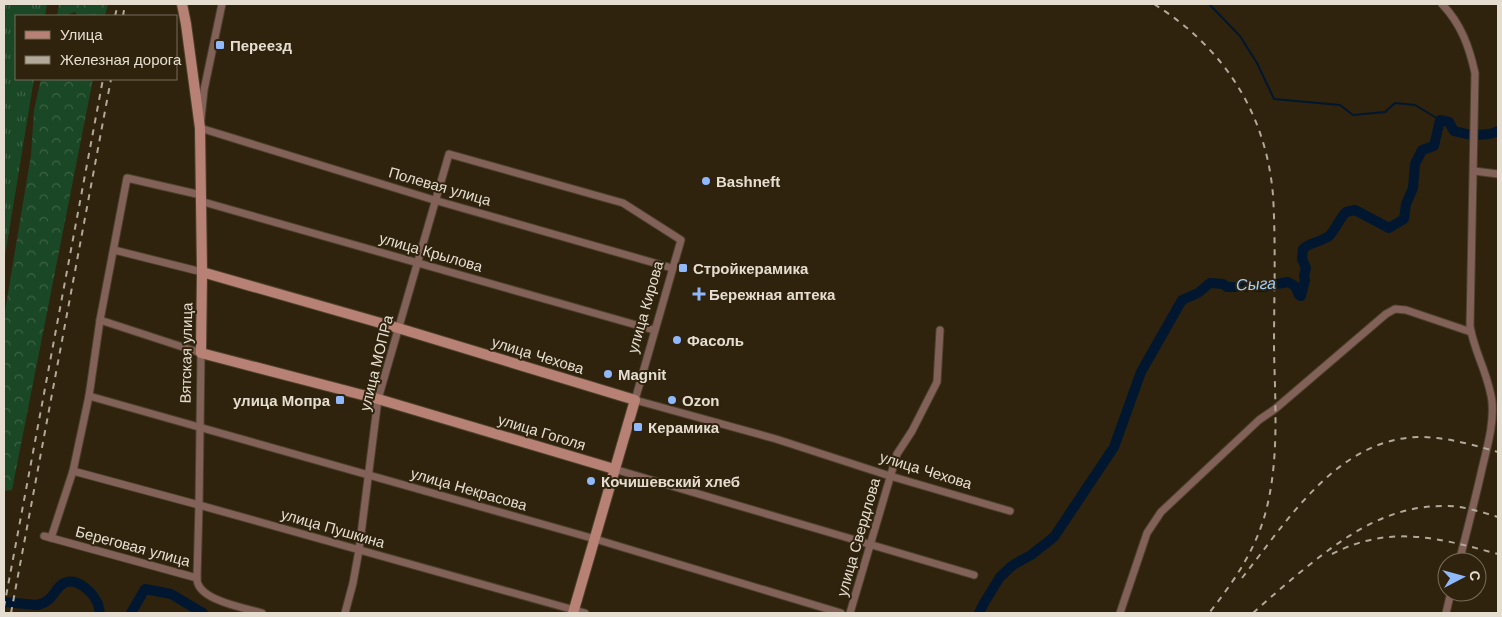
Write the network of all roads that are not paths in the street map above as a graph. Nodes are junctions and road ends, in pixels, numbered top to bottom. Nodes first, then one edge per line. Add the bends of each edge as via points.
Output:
1 (182, 4) edge
2 (222, 4) edge
3 (1442, 4) edge
4 (200, 128) junction
5 (1474, 171) junction
6 (1498, 174) edge
7 (200, 198) junction
8 (434, 200) junction
9 (681, 240) joint
10 (114, 250) junction
11 (417, 262) junction
12 (672, 268) junction
13 (202, 272) junction
14 (100, 320) junction
15 (398, 328) junction
16 (654, 330) junction
17 (940, 330) dead end
18 (1471, 332) junction
19 (200, 353) junction
20 (89, 396) junction
21 (378, 399) junction
22 (635, 400) junction
23 (200, 428) junction
24 (614, 469) junction
25 (73, 471) junction
26 (369, 476) junction
27 (890, 476) junction
28 (199, 505) junction
29 (1010, 511) dead end
30 (595, 539) junction
31 (871, 544) junction
32 (359, 550) junction
33 (1461, 552) edge
34 (974, 575) dead end
35 (197, 578) junction
36 (574, 612) edge
37 (262, 613) edge
38 (345, 613) edge
39 (585, 613) edge
40 (841, 613) edge
41 (850, 613) edge
42 (1120, 613) edge

1 - 4 main road, Вятская улица
2 - 4 street via 204,90
3 - 5 street via 1452,14 1468,45 1475,73
4 - 7 main road, Вятская улица
4 - 8 street, Полевая улица
5 - 6 street
5 - 18 street
7 - 10 street, улица Крылова via 127,178
7 - 11 street, улица Крылова
7 - 13 main road, Вятская улица
8 - 9 street, улица МОПРа via 449,154 623,203
8 - 11 street, улица МОПРа
8 - 12 street, Полевая улица
9 - 12 street, улица Кирова
10 - 13 street, улица Чехова
10 - 14 street
11 - 15 street, улица МОПРа
11 - 16 street, улица Крылова
12 - 16 street, улица Кирова
13 - 15 main road, улица Чехова
13 - 19 main road, Вятская улица
14 - 19 street, улица Гоголя
14 - 20 street
15 - 21 street, улица МОПРа
15 - 22 main road, улица Чехова
16 - 22 street, улица Кирова
17 - 27 street, улица Свердлова via 937,382 897,454
18 - 33 street via 1489,381 1492,422
18 - 42 street via 1406,310 1395,309 1386,314 1259,420 1162,512 1147,533
19 - 21 main road, улица Гоголя
19 - 23 street, Вятская улица
20 - 23 street, улица Некрасова
20 - 25 street
21 - 24 main road, улица Гоголя
21 - 26 street, улица МОПРа
22 - 24 main road, улица Кирова
22 - 27 street, улица Чехова via 776,439
23 - 26 street, улица Некрасова
23 - 28 street, Вятская улица
24 - 30 main road, улица Кирова
24 - 31 street, улица Гоголя
25 - 28 street, улица Пушкина
25 - 35 street, Береговая улица via 48,537
26 - 30 street, улица Некрасова
26 - 32 street, улица МОПРа
27 - 29 street, улица Чехова
27 - 31 street, улица Свердлова
28 - 32 street, улица Пушкина
28 - 35 street, Вятская улица
30 - 36 main road, улица Кирова
30 - 40 street, улица Некрасова
31 - 34 street, улица Гоголя
31 - 41 street, улица Свердлова
32 - 36 street, улица Пушкина
32 - 38 street, улица МОПРа
35 - 37 street, Береговая улица via 196,584 213,598
36 - 39 street, улица Пушкина

